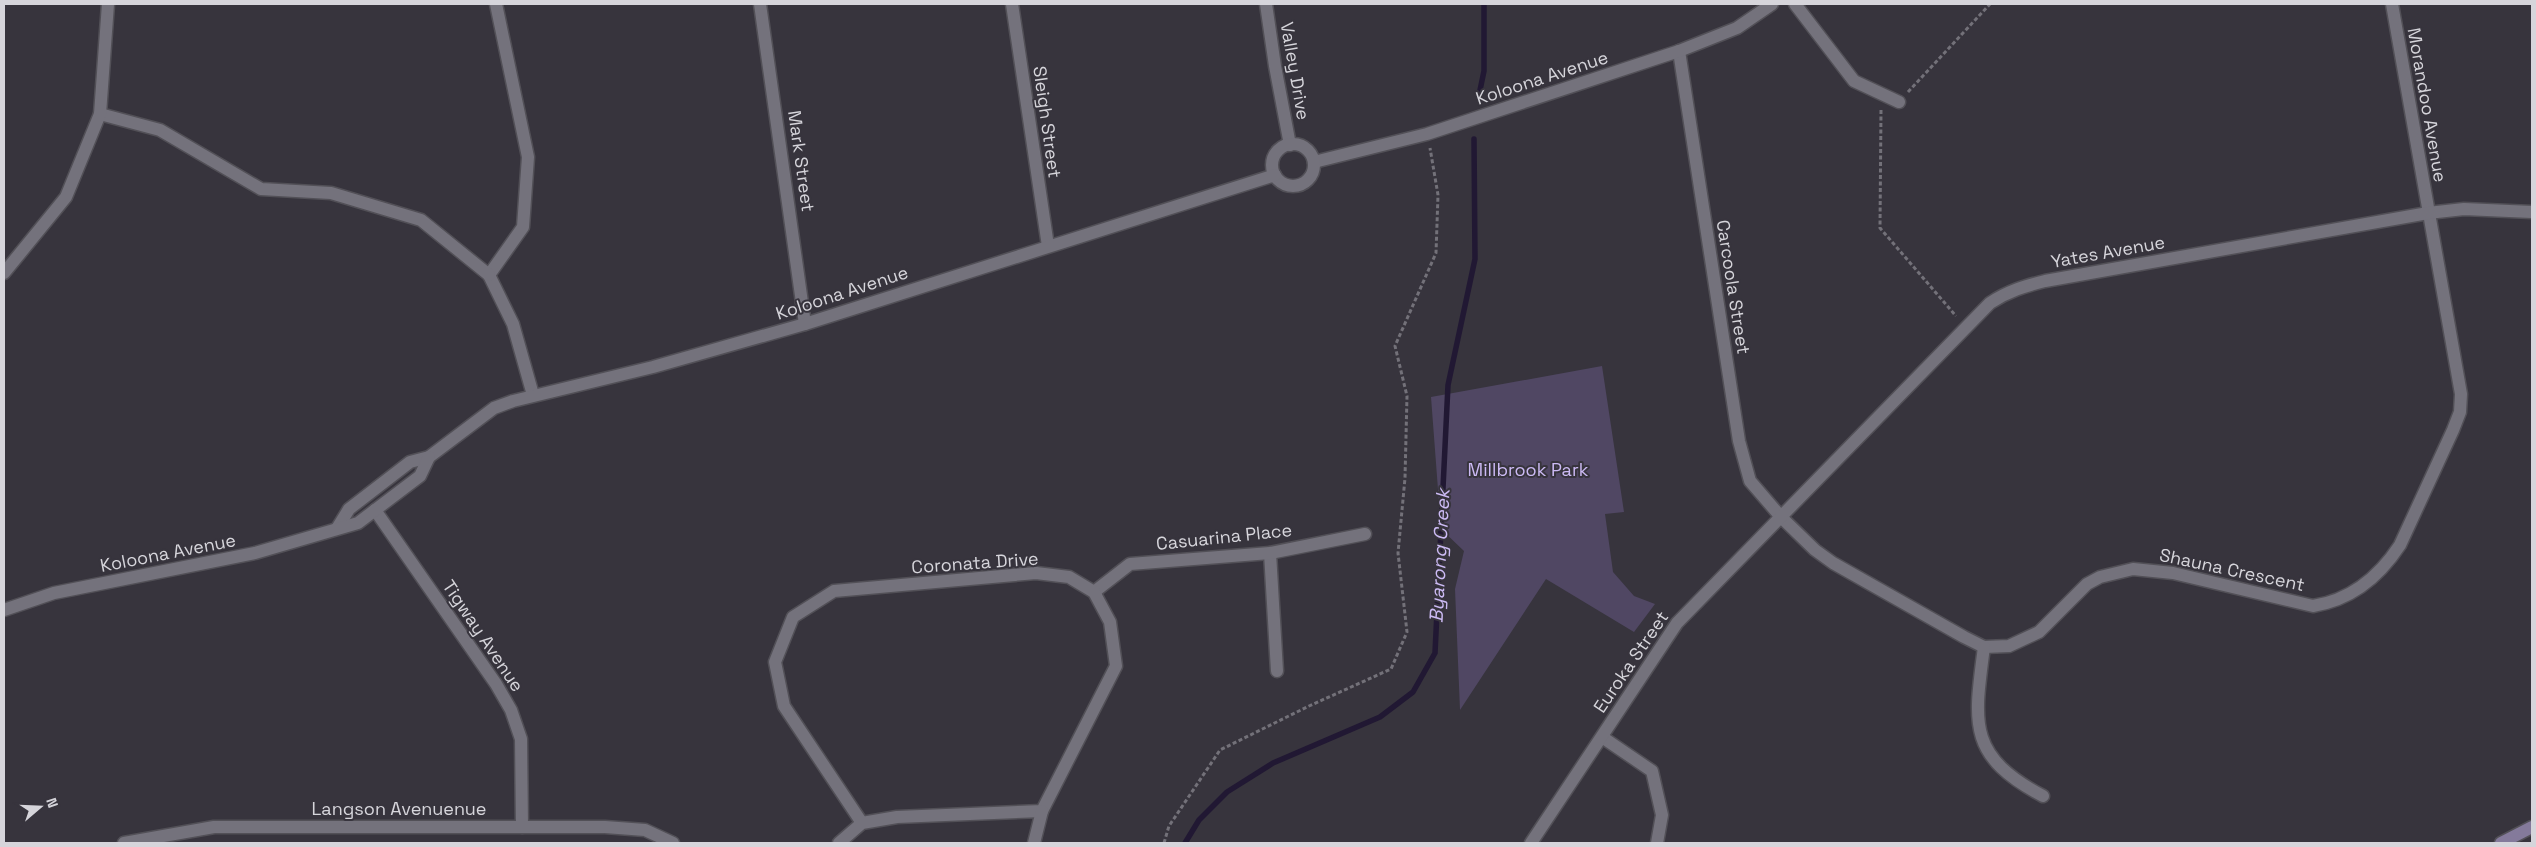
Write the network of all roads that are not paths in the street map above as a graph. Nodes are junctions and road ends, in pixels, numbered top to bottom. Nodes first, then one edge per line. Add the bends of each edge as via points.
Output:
1 (108, 4) edge
2 (496, 4) edge
3 (760, 4) edge
4 (1012, 4) edge
5 (1266, 4) edge
6 (1772, 4) edge
7 (1795, 4) edge
8 (2392, 4) edge
9 (1679, 51) junction
10 (1899, 102) road end
11 (100, 114) junction
12 (1290, 145) junction
13 (1314, 162) junction
14 (1275, 175) junction
15 (2532, 212) edge
16 (2428, 213) junction
17 (1048, 246) junction
18 (4, 273) edge
19 (489, 275) junction
20 (805, 324) junction
21 (533, 394) junction
22 (429, 457) junction
23 (375, 510) junction
24 (1781, 517) junction
25 (338, 528) junction
26 (1366, 534) dead end
27 (1270, 553) junction
28 (1094, 592) junction
29 (4, 610) edge
30 (1984, 647) junction
31 (1277, 671) dead end
32 (1602, 736) junction
33 (2043, 796) dead end
34 (1042, 811) junction
35 (862, 823) junction
36 (522, 827) junction
37 (2532, 827) edge
38 (124, 843) edge
39 (673, 843) edge
40 (840, 843) edge
41 (1034, 843) edge
42 (1531, 843) edge
43 (1657, 843) edge
44 (2501, 843) edge

1 - 11 street
2 - 19 street via 528,157 523,227
3 - 20 street, Mark Street
4 - 17 street, Sleigh Street
5 - 12 street, Valley Drive
6 - 9 street, Koloona Avenue via 1737,28
7 - 10 street via 1854,81
8 - 16 street, Morandoo Avenue
9 - 13 street, Koloona Avenue via 1427,134
9 - 24 street, Carcoola Street via 1739,440 1750,482
11 - 18 street via 66,197
11 - 19 street via 160,130 261,189 331,192 421,220
12 - 13 street via 1308,150
12 - 14 street via 1275,156
13 - 14 street via 1311,176 1302,184 1285,184
14 - 17 street, Koloona Avenue
15 - 16 street, Yates Avenue via 2464,209
16 - 24 street, Yates Avenue via 2023,286 1990,303
16 - 30 street, Shauna Crescent via 2457,368 2460,412 2400,546 2375,576 2346,597 2312,606 2173,572 2133,569 2114,572 2087,584 2039,632 2009,646
17 - 20 street, Koloona Avenue
19 - 21 street via 512,324
20 - 21 street, Koloona Avenue via 653,368
21 - 22 street, Koloona Avenue via 494,408
22 - 23 street, Koloona Avenue via 420,476
22 - 25 street, Koloona Avenue via 410,462 349,509
23 - 25 street, Koloona Avenue via 358,523
23 - 36 street, Tigway Avenue via 511,710 522,739
24 - 30 street via 1832,563
24 - 32 street, Euroka Street via 1677,623
25 - 29 street, Koloona Avenue via 255,553 54,593
26 - 27 street, Casuarina Place
27 - 28 street, Casuarina Place via 1130,564
27 - 31 street
28 - 34 street via 1110,622 1116,666
28 - 35 street, Coronata Drive via 1069,577 1027,574 834,592 792,617 774,662 784,706
30 - 33 street via 1976,712 1983,744 2008,776
32 - 42 street, Euroka Street
32 - 43 street via 1652,771 1662,815
34 - 35 street via 897,816
34 - 41 street
35 - 40 street
36 - 38 street, Langson Avenuenue via 214,827
36 - 39 street, Langson Avenuenue via 644,830
37 - 44 main road

